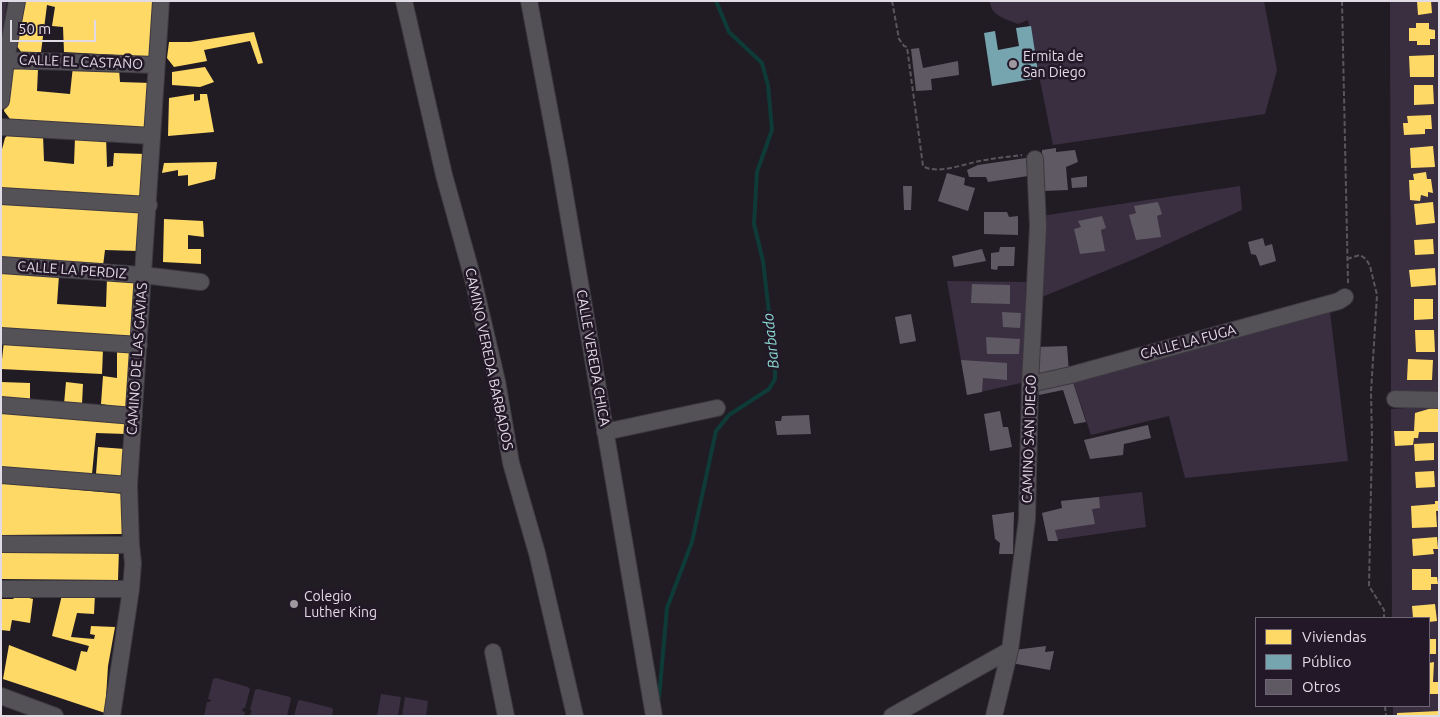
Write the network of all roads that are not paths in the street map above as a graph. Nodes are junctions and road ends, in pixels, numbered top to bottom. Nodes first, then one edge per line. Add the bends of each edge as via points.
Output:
1 (17, 1) edge
2 (161, 1) edge
3 (404, 1) edge
4 (529, 1) edge
5 (6, 60) junction
6 (156, 65) junction
7 (1, 101) edge
8 (1, 127) edge
9 (152, 136) junction
10 (1035, 160) road end
11 (1, 196) edge
12 (149, 205) junction
13 (1, 266) edge
14 (143, 275) junction
15 (201, 282) dead end
16 (1345, 298) road end
17 (1, 336) edge
18 (139, 344) junction
19 (1030, 384) junction
20 (1396, 399) dead end
21 (1439, 400) edge
22 (1, 405) edge
23 (717, 408) dead end
24 (134, 416) junction
25 (606, 432) junction
26 (1, 475) edge
27 (129, 485) junction
28 (1, 544) edge
29 (130, 545) junction
30 (1, 589) edge
31 (131, 589) junction
32 (1010, 650) junction
33 (493, 652) dead end
34 (1, 696) edge
35 (56, 716) edge
36 (112, 716) edge
37 (506, 716) edge
38 (575, 716) edge
39 (654, 716) edge
40 (892, 716) edge
41 (994, 716) edge

1 - 5 street
2 - 6 street, CAMINO DE LAS GAVIAS
3 - 38 street, CAMINO VEREDA BARBADOS via 497,382 511,463 537,554
4 - 25 street, CALLE VEREDA CHICA
5 - 6 street, CALLE EL CASTAÑO
5 - 7 street
6 - 9 street, CAMINO DE LAS GAVIAS
8 - 9 street
9 - 12 street, CAMINO DE LAS GAVIAS
10 - 19 street, CAMINO SAN DIEGO via 1038,226
11 - 12 street
12 - 14 street, CAMINO DE LAS GAVIAS
13 - 14 street, CALLE LA PERDIZ
14 - 15 street, CALLE LA PERDIZ
14 - 18 street, CAMINO DE LAS GAVIAS
16 - 19 street, CALLE LA FUGA
17 - 18 street
18 - 24 street, CAMINO DE LAS GAVIAS
19 - 32 street, CAMINO SAN DIEGO via 1027,519
20 - 21 street
22 - 24 street
23 - 25 street
24 - 27 street, CAMINO DE LAS GAVIAS
25 - 39 street, CALLE VEREDA CHICA
26 - 27 street
27 - 29 street, CAMINO DE LAS GAVIAS
28 - 29 street
29 - 31 street, CAMINO DE LAS GAVIAS via 133,563
30 - 31 street
31 - 36 street, CAMINO DE LAS GAVIAS
32 - 40 street
32 - 41 street, CAMINO SAN DIEGO
33 - 37 street
34 - 35 street

